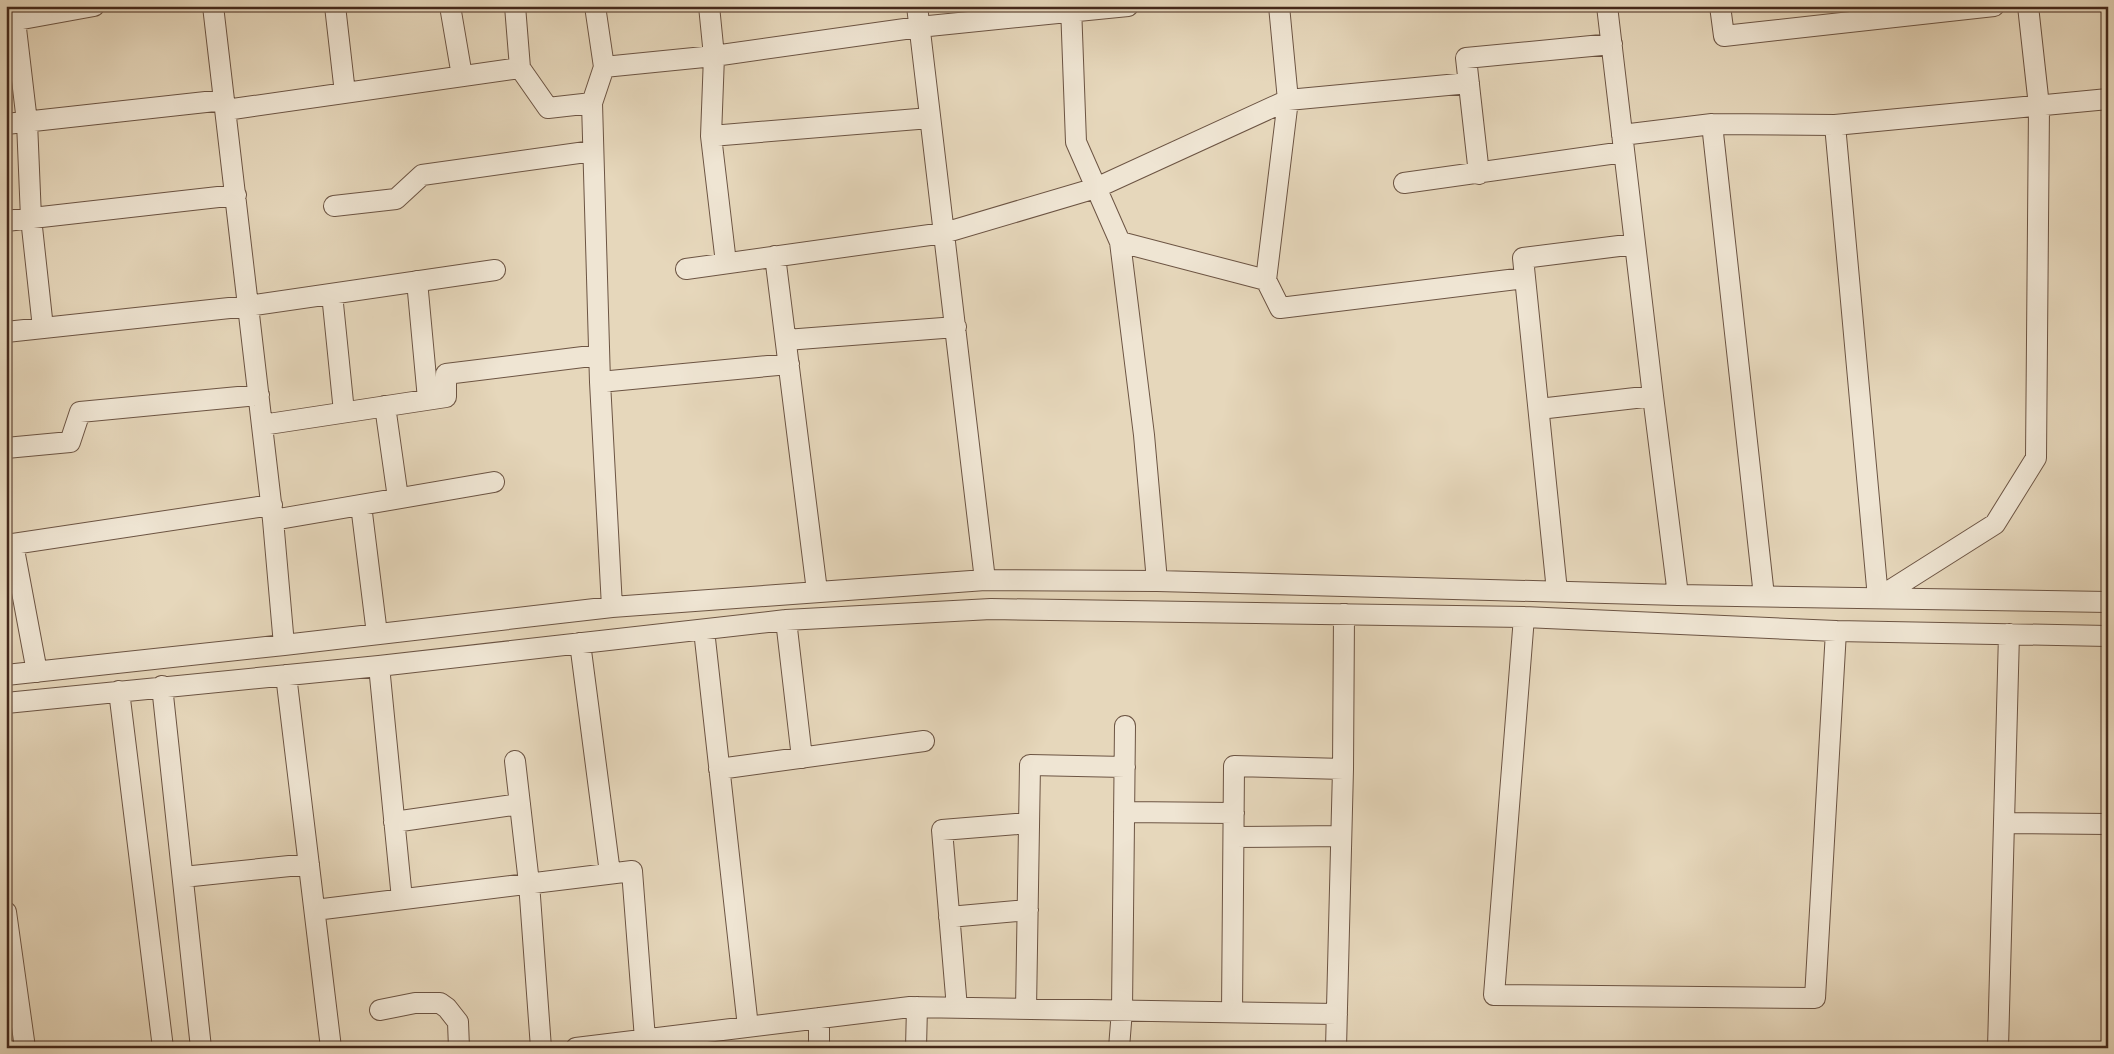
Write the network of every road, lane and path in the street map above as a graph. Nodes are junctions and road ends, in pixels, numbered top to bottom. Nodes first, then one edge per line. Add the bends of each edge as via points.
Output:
1 (94, 6) edge
2 (213, 6) edge
3 (335, 6) edge
4 (450, 6) edge
5 (515, 6) edge
6 (595, 6) edge
7 (709, 6) edge
8 (917, 6) edge
9 (1128, 6) edge
10 (1279, 6) edge
11 (1608, 6) edge
12 (1720, 6) edge
13 (1994, 6) edge
14 (2028, 6) edge
15 (1071, 10) edge
16 (10, 21) edge
17 (919, 27) junction
18 (1612, 44) junction
19 (714, 56) junction
20 (604, 67) junction
21 (520, 68) junction
22 (462, 76) junction
23 (1469, 83) junction
24 (344, 93) junction
25 (2108, 99) edge
26 (1288, 100) junction
27 (592, 103) junction
28 (225, 105) junction
29 (2039, 106) junction
30 (930, 118) junction
31 (27, 122) junction
32 (6, 124) edge
33 (1712, 124) junction
34 (1835, 125) junction
35 (711, 136) junction
36 (1623, 143) junction
37 (593, 151) junction
38 (1479, 174) junction
39 (1404, 183) dead end
40 (1096, 188) junction
41 (236, 195) junction
42 (334, 206) dead end
43 (31, 218) junction
44 (6, 221) edge
45 (944, 233) junction
46 (1120, 242) junction
47 (1635, 244) junction
48 (775, 256) junction
49 (726, 263) junction
50 (686, 269) dead end
51 (495, 270) dead end
52 (1525, 278) junction
53 (1266, 280) junction
54 (417, 282) junction
55 (332, 294) junction
56 (248, 306) junction
57 (956, 327) junction
58 (43, 328) junction
59 (6, 332) edge
60 (786, 340) junction
61 (599, 355) junction
62 (789, 364) junction
63 (600, 382) junction
64 (259, 395) junction
65 (1652, 396) junction
66 (428, 399) junction
67 (385, 406) junction
68 (1539, 409) junction
69 (344, 412) junction
70 (262, 425) junction
71 (6, 448) edge
72 (494, 482) dead end
73 (398, 498) junction
74 (361, 505) junction
75 (272, 513) junction
76 (985, 580) junction
77 (1157, 580) junction
78 (817, 591) junction
79 (1557, 591) junction
80 (1678, 595) junction
81 (1764, 596) junction
82 (1878, 598) junction
83 (2108, 602) edge
84 (612, 607) junction
85 (1344, 614) junction
86 (1524, 617) junction
87 (786, 620) junction
88 (704, 630) junction
89 (1836, 631) junction
90 (377, 634) junction
91 (2009, 634) junction
92 (2108, 636) edge
93 (580, 642) junction
94 (284, 646) junction
95 (379, 666) junction
96 (37, 672) junction
97 (6, 675) edge
98 (286, 675) junction
99 (162, 686) junction
100 (119, 691) junction
101 (6, 703) edge
102 (1125, 726) dead end
103 (924, 741) dead end
104 (802, 758) junction
105 (515, 761) dead end
106 (1125, 767) junction
107 (719, 769) junction
108 (1343, 769) junction
109 (520, 804) junction
110 (1124, 812) junction
111 (1234, 813) junction
112 (394, 822) junction
113 (1029, 823) junction
114 (2004, 823) junction
115 (2108, 824) edge
116 (1341, 836) junction
117 (1234, 838) junction
118 (309, 864) junction
119 (610, 874) junction
120 (183, 877) junction
121 (529, 884) junction
122 (402, 899) junction
123 (315, 910) junction
124 (1028, 910) junction
125 (6, 912) edge
126 (949, 917) junction
127 (917, 1007) junction
128 (957, 1008) junction
129 (1026, 1009) junction
130 (380, 1010) dead end
131 (1122, 1010) junction
132 (1232, 1012) junction
133 (1337, 1014) junction
134 (819, 1018) junction
135 (748, 1027) junction
136 (644, 1039) junction
137 (25, 1048) edge
138 (162, 1048) edge
139 (201, 1048) edge
140 (331, 1048) edge
141 (459, 1048) edge
142 (541, 1048) edge
143 (576, 1048) edge
144 (819, 1048) edge
145 (916, 1048) edge
146 (1119, 1048) edge
147 (1336, 1048) edge
148 (1998, 1048) edge

1 - 16 street
2 - 28 street
3 - 24 street
4 - 22 street
5 - 21 street
6 - 20 street
7 - 19 street
8 - 17 street
9 - 15 street
10 - 26 street
11 - 18 street
12 - 13 street via 1724,36
14 - 29 street
15 - 17 street
15 - 40 street via 1076,142
16 - 31 street
17 - 19 street
17 - 30 street
18 - 23 street via 1466,58
18 - 36 street
19 - 20 street
19 - 35 street
20 - 27 street
21 - 22 street
21 - 27 street via 548,108
22 - 24 street
23 - 26 street
23 - 38 street
24 - 28 street
25 - 29 street
26 - 40 street
26 - 53 street
27 - 37 street
28 - 31 street
28 - 41 street
29 - 34 street
29 - 82 street via 2036,458 1995,524
30 - 35 street
30 - 45 street
31 - 32 street
31 - 43 street
33 - 34 street
33 - 36 street
33 - 81 street
34 - 82 street
35 - 49 street
36 - 38 street
36 - 47 street
37 - 42 street via 422,175 396,199
37 - 61 street
38 - 39 street
40 - 45 street
40 - 46 street
41 - 43 street
41 - 56 street
43 - 44 street
43 - 58 street
45 - 48 street
45 - 57 street
46 - 53 street
46 - 77 street via 1144,435
47 - 52 street via 1523,258
47 - 65 street
48 - 49 street
48 - 60 street
49 - 50 street
51 - 54 street
52 - 53 street via 1280,308
52 - 68 street
54 - 55 street
54 - 66 street
55 - 56 street
55 - 69 street
56 - 58 street
56 - 64 street
57 - 60 street
57 - 76 street
58 - 59 street
60 - 62 street
61 - 63 street
61 - 66 street via 446,374 446,397
62 - 63 street
62 - 78 street
63 - 84 street
64 - 70 street
64 - 71 street via 80,412 70,442
65 - 68 street
65 - 80 street
66 - 67 street
67 - 69 street
67 - 73 street
68 - 79 street
69 - 70 street
70 - 75 street
72 - 73 street
73 - 74 street
74 - 75 street
74 - 90 street
75 - 94 street
75 - 96 street via 13,544
76 - 77 street
76 - 78 street
77 - 79 street
78 - 84 street
79 - 80 street
80 - 81 street
81 - 82 street
82 - 83 street
84 - 90 street
85 - 86 street
85 - 87 street via 991,609
85 - 108 street
86 - 89 street
86 - 89 street via 1494,995 1815,998
87 - 88 street
87 - 104 street
88 - 93 street
88 - 107 street
89 - 91 street
90 - 94 street
91 - 92 street
91 - 114 street
93 - 95 street
93 - 119 street
94 - 96 street
95 - 98 street
95 - 112 street
96 - 97 street
98 - 99 street
98 - 118 street
99 - 100 street
99 - 120 street
100 - 101 street
100 - 138 street
102 - 106 street
103 - 104 street
104 - 107 street
105 - 109 street
106 - 110 street
106 - 113 street via 1030,766
107 - 135 street
108 - 111 street via 1234,766
108 - 116 street
109 - 112 street
109 - 121 street
110 - 111 street
110 - 131 street
111 - 117 street
112 - 122 street
113 - 124 street
113 - 126 street via 942,830
114 - 115 street
114 - 148 street
116 - 117 street
116 - 133 street
117 - 132 street
118 - 120 street
118 - 123 street
119 - 121 street
119 - 136 street via 632,871
120 - 139 street
121 - 122 street
121 - 142 street
122 - 123 street
123 - 140 street
124 - 126 street
124 - 129 street
125 - 137 street
126 - 128 street
127 - 128 street
127 - 134 street
127 - 145 street
128 - 129 street
129 - 131 street
130 - 141 street via 416,1003 440,1003 458,1022
131 - 132 street
131 - 146 street
132 - 133 street
133 - 147 street
134 - 135 street
134 - 144 street
135 - 136 street
136 - 143 street

